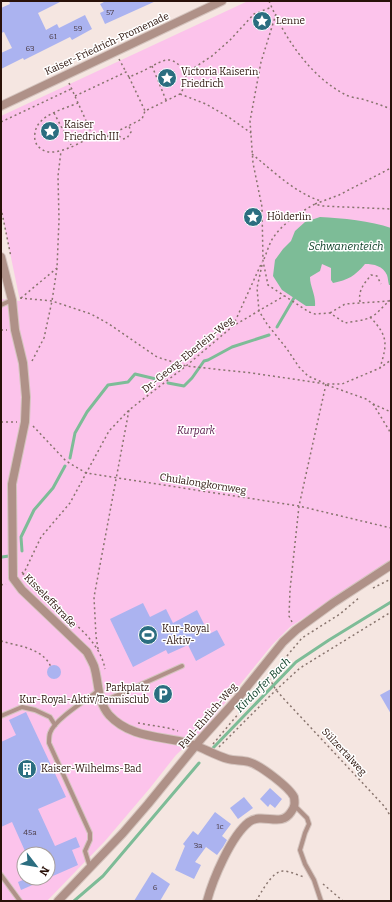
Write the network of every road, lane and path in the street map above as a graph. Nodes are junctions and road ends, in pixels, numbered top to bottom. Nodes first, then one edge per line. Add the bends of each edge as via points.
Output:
1 (222, 1) edge
2 (269, 1) edge
3 (272, 7) junction
4 (276, 14) junction
5 (115, 52) junction
6 (152, 66) junction
7 (126, 72) junction
8 (186, 73) junction
9 (65, 75) junction
10 (129, 77) junction
11 (71, 89) junction
12 (180, 94) junction
13 (75, 96) junction
14 (166, 100) junction
15 (78, 103) junction
16 (1, 106) edge
17 (391, 109) edge
18 (145, 111) junction
19 (54, 113) junction
20 (1, 122) edge
21 (129, 126) junction
22 (115, 133) junction
23 (251, 133) junction
24 (93, 136) junction
25 (71, 146) junction
26 (61, 151) junction
27 (252, 154) junction
28 (391, 168) edge
29 (321, 201) junction
30 (315, 204) junction
31 (1, 208) edge
32 (391, 209) edge
33 (1, 257) edge
34 (12, 260) dead end
35 (263, 261) junction
36 (57, 268) junction
37 (381, 284) dead end
38 (284, 296) junction
39 (17, 299) junction
40 (390, 300) edge
41 (52, 301) junction
42 (360, 302) junction
43 (1, 305) edge
44 (259, 311) junction
45 (330, 313) junction
46 (370, 318) junction
47 (233, 326) junction
48 (391, 360) edge
49 (32, 362) dead end
50 (186, 366) junction
51 (380, 368) junction
52 (326, 384) junction
53 (373, 404) junction
54 (129, 410) junction
55 (391, 412) edge
56 (1, 422) edge
57 (27, 422) junction
58 (391, 435) edge
59 (86, 473) junction
60 (116, 478) junction
61 (299, 506) junction
62 (391, 528) edge
63 (391, 565) edge
64 (20, 570) dead end
65 (23, 574) junction
66 (391, 579) edge
67 (9, 583) dead end
68 (1, 585) edge
69 (372, 589) dead end
70 (36, 591) dead end
71 (41, 596) dead end
72 (360, 597) dead end
73 (391, 612) edge
74 (296, 630) junction
75 (1, 641) edge
76 (98, 650) junction
77 (51, 666) dead end
78 (182, 666) dead end
79 (105, 672) dead end
80 (269, 678) junction
81 (276, 689) junction
82 (98, 691) junction
83 (102, 704) junction
84 (1, 716) edge
85 (133, 720) dead end
86 (55, 725) junction
87 (181, 732) dead end
88 (195, 746) junction
89 (211, 752) junction
90 (295, 806) junction
91 (391, 817) edge
92 (90, 867) junction
93 (1, 875) edge
94 (314, 880) junction
95 (20, 901) edge
96 (58, 901) edge
97 (207, 901) edge
98 (256, 901) edge
99 (321, 901) edge
100 (343, 901) edge

1 - 5 street, Kaiser-Friedrich-Promenade
2 - 3 path
3 - 4 path
3 - 8 path via 254,14 212,56
4 - 17 path via 289,39 308,66 329,84 345,95
4 - 23 path via 261,62 250,121
5 - 7 path
5 - 9 street, Kaiser-Friedrich-Promenade
6 - 8 path via 159,61 173,60
6 - 10 path
6 - 14 path
7 - 10 path
7 - 13 path
8 - 12 path via 185,86
9 - 11 path
9 - 16 street, Kaiser-Friedrich-Promenade
10 - 18 path
11 - 13 path
11 - 20 path
12 - 14 path
12 - 23 path via 206,104
13 - 15 path
14 - 18 path
15 - 19 path
15 - 24 path
18 - 21 path via 142,119
19 - 25 path
19 - 26 path via 40,122 34,138 36,144 48,152
21 - 22 path
21 - 22 path via 127,138 123,139
22 - 24 path via 100,140
23 - 27 path
24 - 25 path
25 - 26 path
26 - 36 path via 58,176
27 - 29 path via 292,186
27 - 35 path via 262,207
28 - 29 path via 339,195
29 - 30 path
30 - 32 path
30 - 35 path via 284,226 272,239
31 - 34 path
33 - 39 street, Kisseleffstraße
35 - 38 path via 268,285
35 - 44 path via 257,288
35 - 47 path
36 - 39 path
36 - 41 path
37 - 42 path via 377,276 371,275 361,286
38 - 44 path, Dr.-Georg-Eberlein-Weg
38 - 45 path via 309,312
39 - 41 path
39 - 43 lane
39 - 57 street, Kisseleffstraße via 15,330 23,364
40 - 42 path
40 - 46 path
41 - 49 path via 44,338
41 - 50 path via 91,314 157,357
42 - 45 path via 345,304
44 - 47 path, Dr.-Georg-Eberlein-Weg
44 - 52 path via 299,367 308,376
45 - 46 path via 345,323
46 - 51 path via 377,324 386,343
47 - 50 path, Dr.-Georg-Eberlein-Weg
48 - 51 path
50 - 52 path
50 - 54 path, Dr.-Georg-Eberlein-Weg
51 - 52 path via 342,384
52 - 53 path
52 - 61 path
53 - 55 path
53 - 58 path
54 - 59 path, Dr.-Georg-Eberlein-Weg via 108,431
54 - 60 path
56 - 57 path
57 - 59 path, Chulalongkornweg via 66,461
57 - 82 street, Kisseleffstraße via 12,484 13,578 22,590 87,652 94,665
59 - 60 path, Chulalongkornweg
59 - 65 path, Dr.-Georg-Eberlein-Weg via 70,503 42,537
60 - 61 path, Chulalongkornweg
60 - 76 path via 94,597
61 - 62 path, Chulalongkornweg
61 - 74 path via 289,607 289,616
63 - 74 street, Paul-Ehrlich-Weg
64 - 65 path
65 - 70 path
66 - 69 path
67 - 68 path
71 - 76 path via 80,628
72 - 80 path via 340,614 302,638
73 - 81 path via 300,668
74 - 88 street, Paul-Ehrlich-Weg
75 - 77 path via 33,650
76 - 79 path
78 - 83 lane
80 - 81 path, Sülzertalweg
80 - 89 path
81 - 89 path
81 - 91 path, Sülzertalweg via 385,807
82 - 83 street, Kisseleffstraße
82 - 86 lane
83 - 88 street, Kisseleffstraße via 109,715 127,728 141,734
84 - 86 lane via 22,707 50,717
85 - 87 path
86 - 92 lane via 50,732 49,743 90,833 85,851
88 - 89 street, Kisseleffstraße
88 - 92 street, Paul-Ehrlich-Weg via 148,804
89 - 90 street, Kisseleffstraße via 261,767 293,794
90 - 94 lane via 307,818 309,824 300,850
90 - 97 street via 285,819 255,818 242,829 231,845
92 - 96 street, Paul-Ehrlich-Weg
93 - 95 lane
94 - 98 path via 284,871 279,872 273,875
94 - 99 lane
94 - 100 path

